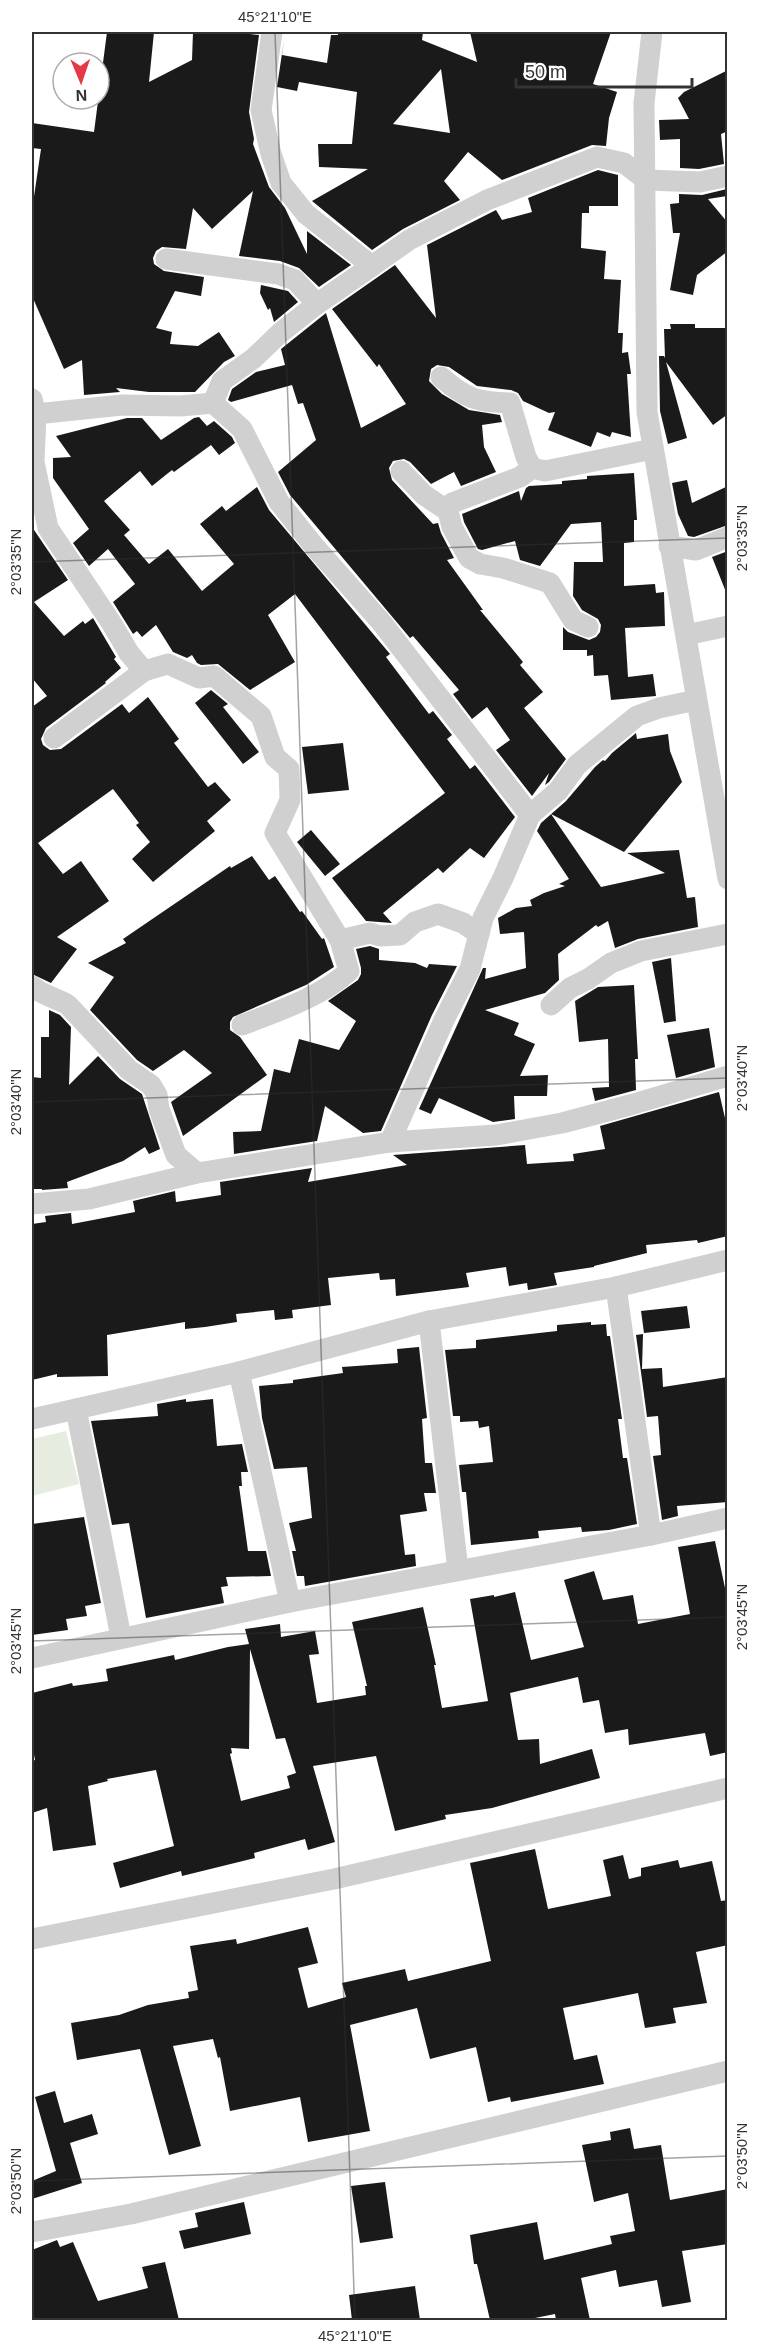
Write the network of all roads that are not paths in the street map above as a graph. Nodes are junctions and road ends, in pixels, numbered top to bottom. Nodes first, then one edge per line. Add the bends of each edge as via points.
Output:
1 (272, 32) edge
2 (652, 32) edge
3 (728, 176) edge
4 (646, 180) junction
5 (166, 259) dead end
6 (372, 266) junction
7 (317, 304) junction
8 (441, 377) dead end
9 (213, 403) junction
10 (34, 407) edge
11 (652, 449) junction
12 (33, 463) edge
13 (532, 468) junction
14 (401, 471) dead end
15 (448, 510) junction
16 (728, 537) edge
17 (669, 546) junction
18 (728, 626) edge
19 (588, 627) dead end
20 (686, 635) junction
21 (144, 671) junction
22 (696, 700) junction
23 (54, 738) dead end
24 (530, 815) junction
25 (727, 877) edge
26 (479, 934) junction
27 (728, 934) edge
28 (340, 940) junction
29 (32, 986) edge
30 (551, 1005) dead end
31 (242, 1025) dead end
32 (728, 1076) edge
33 (390, 1142) junction
34 (197, 1173) junction
35 (32, 1204) edge
36 (728, 1260) edge
37 (616, 1287) junction
38 (429, 1321) junction
39 (238, 1372) junction
40 (76, 1409) junction
41 (32, 1419) edge
42 (728, 1518) edge
43 (651, 1535) junction
44 (458, 1570) junction
45 (290, 1602) junction
46 (121, 1637) junction
47 (32, 1658) edge
48 (728, 1788) edge
49 (32, 1939) edge
50 (728, 2071) edge
51 (32, 2232) edge

1 - 6 street via 261,110 281,183 306,214
2 - 4 street via 644,103
3 - 4 street via 699,182
4 - 6 street via 624,163 597,156 487,200 409,240
4 - 11 street via 647,412
5 - 7 street via 278,274 295,280
6 - 7 street
7 - 9 street via 222,381
8 - 13 street via 470,399 510,403
9 - 10 street
9 - 24 street via 242,429 279,502 382,623
10 - 12 street
11 - 13 street via 545,471
11 - 17 street
12 - 21 street via 48,528
13 - 15 street via 520,477 452,503
14 - 15 street via 424,495
15 - 19 street via 452,527 469,558 550,584 573,620
16 - 17 street via 696,550
17 - 20 street
18 - 20 street
20 - 22 street
21 - 23 street
21 - 28 street via 168,664 200,678 214,676 261,716 275,757 289,768 291,800 275,834
22 - 24 street via 637,716 577,765 558,791
22 - 25 street
24 - 26 street
26 - 28 street via 438,914 416,922 400,935 370,933
26 - 33 street via 470,969
27 - 30 street via 641,951 611,963 570,988
28 - 31 street via 349,971 338,981 311,997
29 - 34 street via 68,1005 129,1070 151,1085 176,1155
32 - 33 street via 551,1125 496,1135
33 - 34 street
34 - 35 street via 89,1199
36 - 37 street
37 - 38 street
37 - 43 street
38 - 39 street
38 - 44 street
39 - 40 street
39 - 45 street
40 - 41 street
40 - 46 street
42 - 43 street
43 - 44 street
44 - 45 street
45 - 46 street
46 - 47 street
48 - 49 street via 334,1879
50 - 51 street via 131,2214

